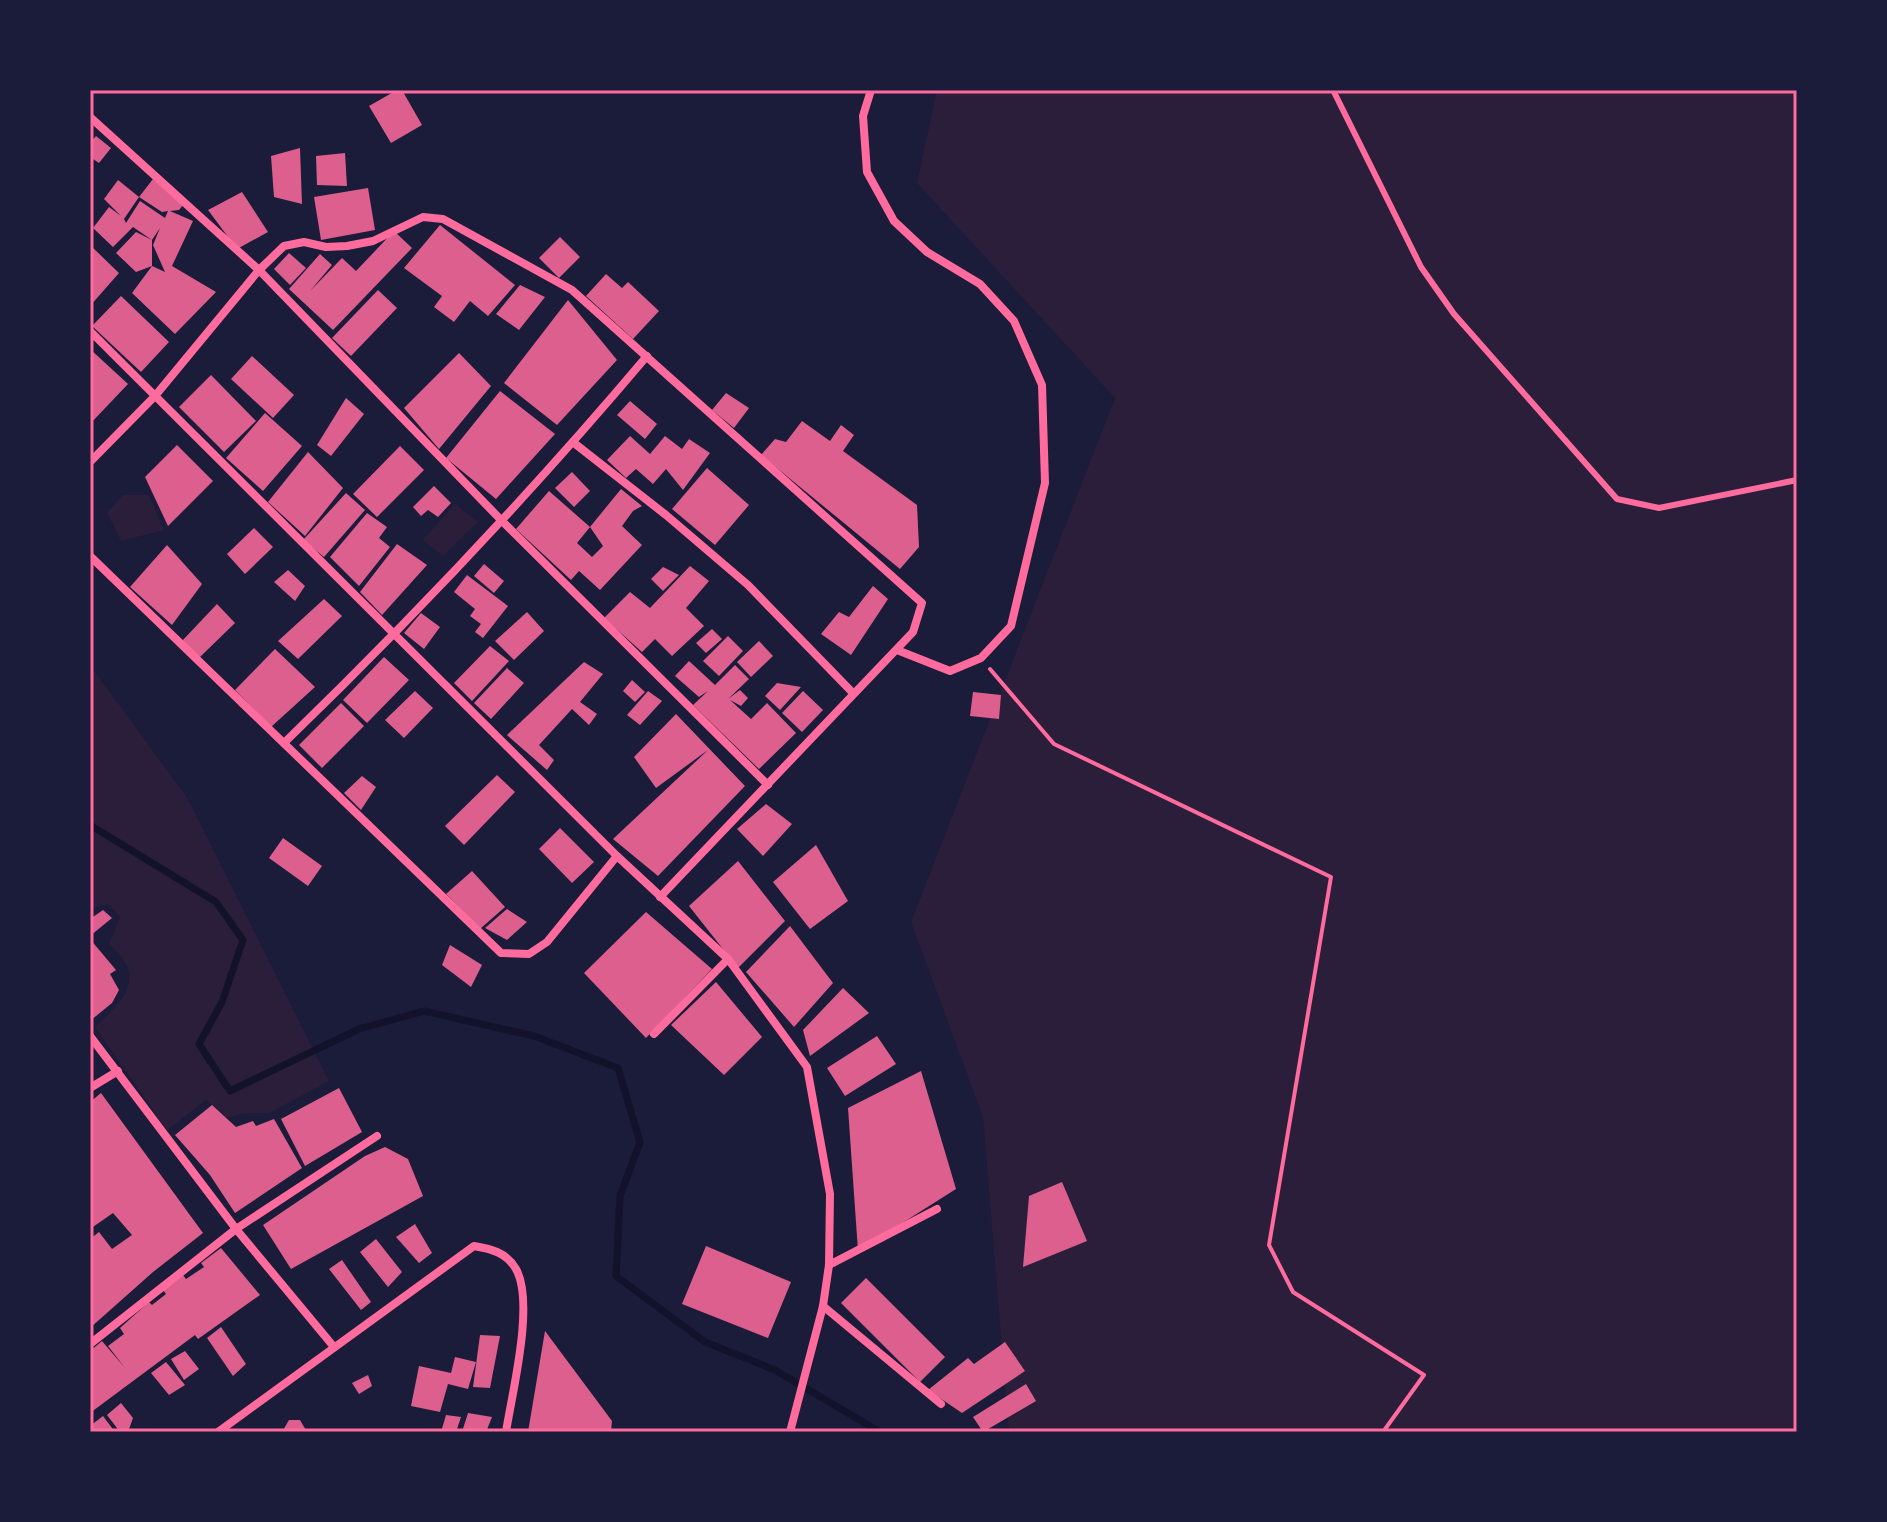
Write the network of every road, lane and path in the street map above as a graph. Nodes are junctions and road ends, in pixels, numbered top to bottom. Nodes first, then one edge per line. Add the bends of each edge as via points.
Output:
1 (871, 90) edge
2 (1333, 90) edge
3 (90, 117) edge
4 (259, 270) junction
5 (90, 331) edge
6 (647, 356) junction
7 (155, 396) junction
8 (574, 443) junction
9 (90, 462) edge
10 (1797, 480) edge
11 (502, 521) junction
12 (90, 556) edge
13 (395, 635) junction
14 (897, 650) junction
15 (981, 658) junction
16 (852, 692) junction
17 (284, 743) junction
18 (768, 785) junction
19 (617, 856) junction
20 (660, 897) junction
21 (728, 959) junction
22 (654, 1034) dead end
23 (90, 1036) edge
24 (118, 1071) junction
25 (90, 1088) edge
26 (377, 1136) dead end
27 (937, 1209) dead end
28 (236, 1229) junction
29 (829, 1265) junction
30 (823, 1306) junction
31 (90, 1344) edge
32 (334, 1347) junction
33 (941, 1404) dead end
34 (218, 1432) edge
35 (506, 1432) edge
36 (790, 1432) edge
37 (1383, 1432) edge

1 - 15 street via 863,116 867,172 894,221 927,252 980,284 1014,321 1042,385 1045,483 1011,626
2 - 10 lane via 1429,279 1617,499 1659,508
3 - 4 street
4 - 6 street via 284,246 347,246 373,241 423,217 443,219 572,290
4 - 7 street
4 - 11 street
5 - 7 street
6 - 8 street
6 - 14 street via 922,603 913,632
7 - 9 street
7 - 13 street
8 - 11 street
8 - 16 street via 748,585
11 - 13 street
11 - 18 street
12 - 17 street
13 - 17 street
13 - 19 street
14 - 15 street via 950,671
14 - 16 street
15 - 37 path via 1054,744 1331,877 1269,1245 1293,1292 1424,1375
16 - 18 street
17 - 19 street via 501,953 529,954 547,942
18 - 20 street
19 - 20 street
20 - 21 street
21 - 22 street
21 - 29 street via 807,1067 830,1194
23 - 24 street
24 - 25 street
24 - 28 street
26 - 28 street
27 - 29 street
28 - 31 street
28 - 32 street
29 - 30 street
30 - 33 street
30 - 36 street
32 - 34 street
32 - 35 street via 474,1246 497,1250 516,1270 522,1299

